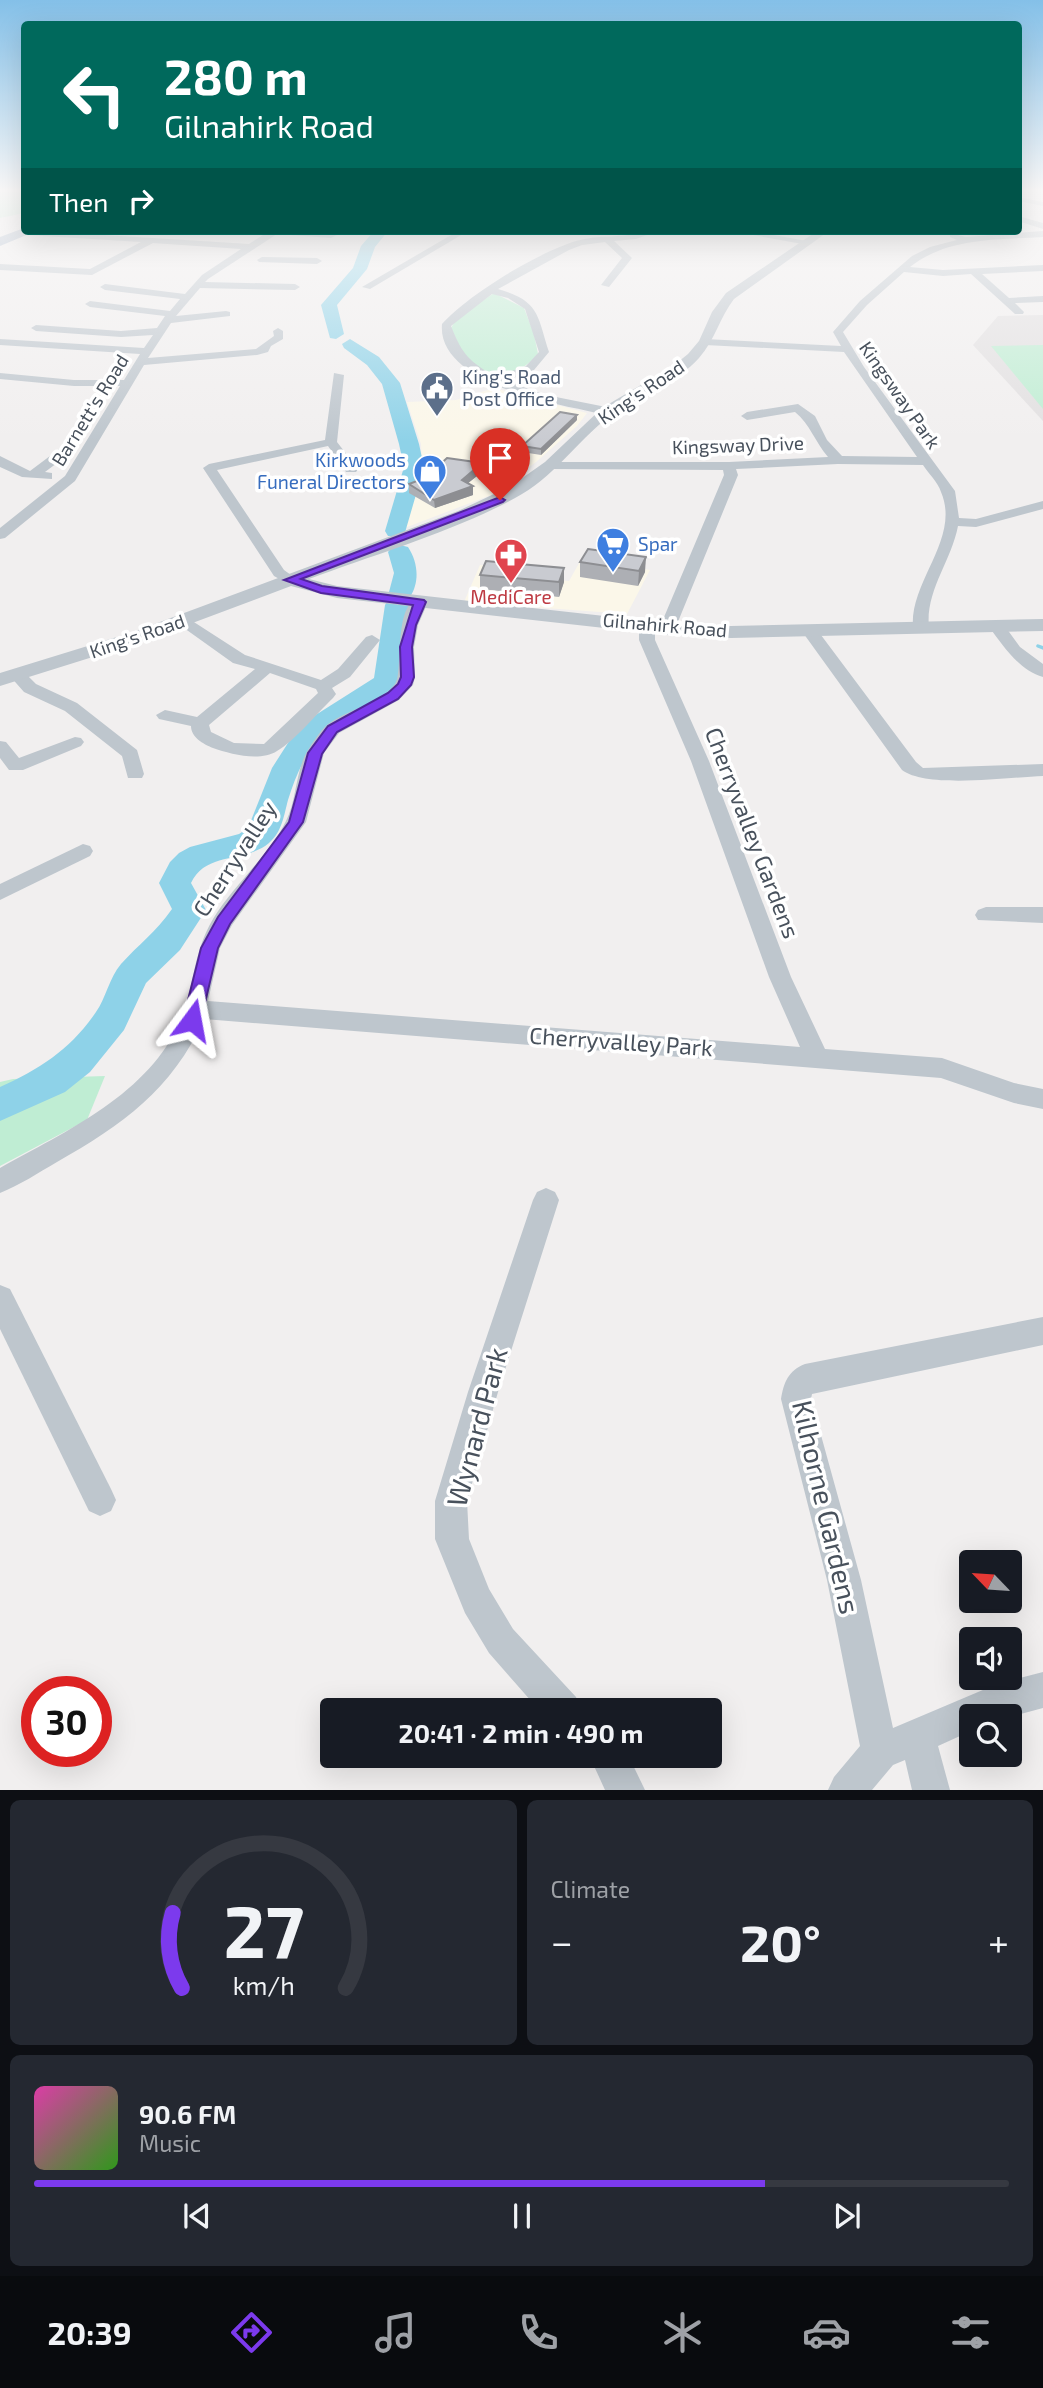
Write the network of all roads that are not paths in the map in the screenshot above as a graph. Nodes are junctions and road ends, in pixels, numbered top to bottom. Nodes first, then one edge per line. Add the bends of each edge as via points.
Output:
1 (209, 275) edge
2 (389, 275) edge
3 (518, 275) edge
4 (614, 275) edge
5 (761, 275) edge
6 (896, 275) edge
7 (977, 275) edge
8 (117, 281) dead end
9 (197, 285) junction
10 (606, 285) dead end
11 (295, 287) dead end
12 (367, 287) dead end
13 (493, 291) junction
14 (101, 292) junction
15 (186, 298) junction
16 (1043, 299) edge
17 (1006, 301) junction
18 (90, 304) junction
19 (227, 308) dead end
20 (78, 310) dead end
21 (1019, 312) dead end
22 (170, 317) junction
23 (65, 319) dead end
24 (36, 328) dead end
25 (293, 328) dead end
26 (49, 329) junction
27 (160, 331) junction
28 (0, 342) edge
29 (705, 342) junction
30 (846, 349) junction
31 (144, 356) junction
32 (338, 375) dead end
33 (0, 376) edge
34 (495, 381) junction
35 (126, 383) junction
36 (607, 411) junction
37 (88, 416) dead end
38 (747, 416) dead end
39 (331, 442) junction
40 (0, 460) edge
41 (838, 460) junction
42 (926, 461) junction
43 (551, 466) junction
44 (729, 466) junction
45 (351, 469) dead end
46 (33, 475) junction
47 (70, 478) junction
48 (1043, 505) edge
49 (954, 522) junction
50 (0, 535) edge
51 (290, 580) junction
52 (269, 588) junction
53 (321, 589) junction
54 (420, 602) junction
55 (183, 620) junction
56 (1043, 625) edge
57 (657, 628) junction
58 (921, 628) junction
59 (998, 628) junction
60 (808, 630) junction
61 (372, 640) dead end
62 (267, 667) junction
63 (1043, 673) edge
64 (9, 677) edge
65 (323, 686) junction
66 (165, 715) dead end
67 (201, 723) junction
68 (75, 742) dead end
69 (0, 746) edge
70 (1043, 770) edge
71 (135, 774) dead end
72 (83, 851) dead end
73 (0, 893) edge
74 (986, 915) dead end
75 (1043, 915) edge
76 (194, 1009) junction
77 (816, 1056) junction
78 (1043, 1099) edge
79 (0, 1181) edge
80 (547, 1200) dead end
81 (0, 1298) edge
82 (1043, 1331) edge
83 (100, 1500) dead end
84 (1043, 1690) edge
85 (552, 1698) edge
86 (917, 1736) junction
87 (880, 1752) junction
88 (614, 1768) edge
89 (626, 1790) edge
90 (847, 1790) edge
91 (931, 1790) edge

1 - 9 street, Barnett's Road
2 - 12 street
3 - 13 street
4 - 10 street
5 - 29 street, King's Road via 730,296
6 - 30 street, Kingsway Park via 840,326 839,339
7 - 17 street
8 - 14 street
9 - 11 street via 240,290
9 - 15 street, Barnett's Road
13 - 34 street via 446,326 465,363
13 - 34 street via 530,308 544,352 528,369
14 - 15 street
14 - 18 street
15 - 22 street, Barnett's Road
16 - 17 street
17 - 21 street
18 - 20 street
18 - 22 street
19 - 22 street
22 - 27 street, Barnett's Road
23 - 26 street
24 - 26 street
25 - 31 street via 274,332 279,337 257,352 199,350 163,362
26 - 27 street via 121,334 137,328
27 - 31 street, Barnett's Road
28 - 31 street
29 - 30 street
29 - 36 street, King's Road via 678,369
30 - 42 street, Kingsway Park
31 - 35 street, Barnett's Road
32 - 39 street
33 - 35 street
34 - 36 street via 544,398
35 - 47 street, Barnett's Road
36 - 43 street, King's Road
37 - 46 street via 71,449
38 - 41 street via 798,408 811,419 821,441
39 - 45 street
39 - 51 street via 209,468 279,573
40 - 46 street via 11,470
41 - 42 street, Kingsway Drive
41 - 44 street, Kingsway Drive
42 - 49 street, Kingsway Park via 948,491
43 - 44 street, Kingsway Drive
43 - 51 street, King's Road via 500,500
44 - 57 street via 732,474
46 - 47 street
47 - 50 street, Barnett's Road
48 - 49 street via 976,523
49 - 58 street via 925,598
51 - 52 street, King's Road
51 - 53 street, Gilnahirk Road
52 - 53 street
52 - 55 street, King's Road
53 - 54 street, Gilnahirk Road
54 - 57 street, Gilnahirk Road
54 - 76 street, Cherryvalley via 410,625 404,685 393,696 333,729 315,753 296,822 223,921 209,948
55 - 62 street via 239,659
55 - 64 street, King's Road
56 - 59 street, Gilnahirk Road
57 - 60 street, Gilnahirk Road
57 - 77 street, Cherryvalley Gardens via 647,640 700,761 780,978
58 - 59 street, Gilnahirk Road
58 - 60 street, Gilnahirk Road
59 - 63 street via 1014,650
60 - 70 street via 916,772
61 - 65 street via 344,673
62 - 65 street
62 - 67 street
64 - 71 street via 71,707 131,754
65 - 67 street via 327,694 262,752 204,737
66 - 67 street
68 - 69 street via 16,766
72 - 73 street
74 - 75 street
76 - 77 street, Cherryvalley Park
76 - 79 street, Cherryvalley via 166,1065 128,1104
77 - 78 street, Cherryvalley Park via 942,1068
80 - 85 street, Wynard Park via 451,1501 452,1539 477,1601 501,1642
81 - 83 street
82 - 87 street, Kilhorne Gardens via 805,1379 798,1387 796,1399 844,1580
84 - 86 street via 997,1702
86 - 87 street
86 - 91 street
87 - 90 street
88 - 89 street

